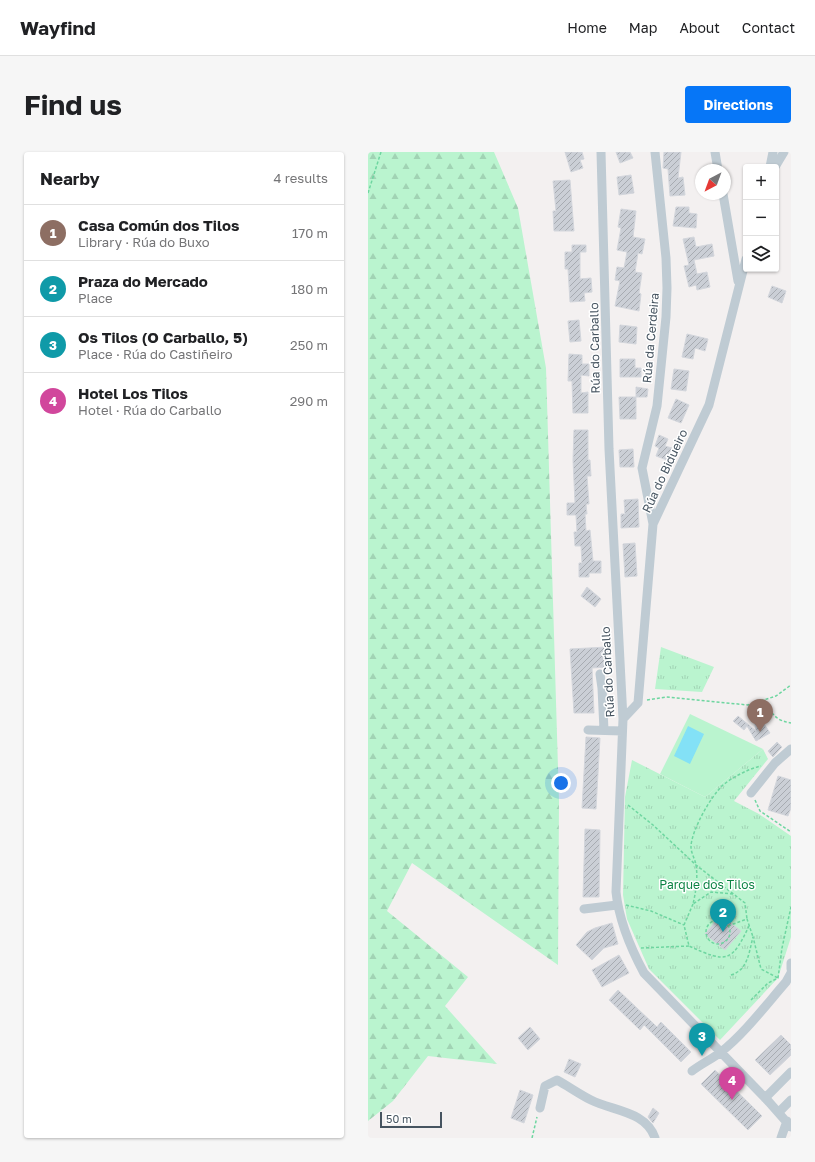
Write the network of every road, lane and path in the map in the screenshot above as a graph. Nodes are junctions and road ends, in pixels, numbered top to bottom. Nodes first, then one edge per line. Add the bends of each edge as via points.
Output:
1 (381, 152) edge
2 (601, 152) edge
3 (655, 152) edge
4 (715, 152) edge
5 (784, 152) edge
6 (773, 159) edge
7 (717, 164) edge
8 (368, 193) edge
9 (724, 200) edge
10 (743, 270) edge
11 (738, 288) junction
12 (653, 524) junction
13 (600, 674) dead end
14 (791, 685) edge
15 (638, 697) junction
16 (764, 700) junction
17 (623, 719) junction
18 (791, 722) edge
19 (588, 730) dead end
20 (604, 730) junction
21 (622, 731) junction
22 (791, 749) edge
23 (775, 763) junction
24 (751, 793) joint
25 (619, 801) junction
26 (791, 832) edge
27 (696, 865) junction
28 (733, 894) junction
29 (693, 904) junction
30 (617, 905) junction
31 (791, 907) edge
32 (584, 909) dead end
33 (746, 919) junction
34 (750, 924) junction
35 (684, 925) junction
36 (728, 926) junction
37 (753, 937) junction
38 (690, 946) junction
39 (631, 948) junction
40 (791, 963) edge
41 (791, 969) edge
42 (791, 973) edge
43 (731, 974) dead end
44 (778, 978) junction
45 (751, 1000) dead end
46 (720, 1053) junction
47 (692, 1071) dead end
48 (791, 1072) edge
49 (765, 1098) junction
50 (791, 1100) edge
51 (540, 1108) joint
52 (779, 1112) junction
53 (789, 1124) edge
54 (532, 1138) edge
55 (655, 1138) edge
56 (781, 1138) edge

1 - 8 path
2 - 17 street, Rúa do Carballo via 609,449
3 - 12 street, Rúa da Cerdeira via 667,288 657,406 642,468
4 - 7 street
5 - 6 street
9 - 11 street
10 - 11 street, Rúa do Bidueiro
11 - 12 street, Rúa do Bidueiro via 709,405
12 - 15 street, Rúa do Bidueiro
13 - 20 street
14 - 16 path via 776,696
15 - 16 path via 645,700 666,697 748,705
15 - 17 street, Rúa do Bidueiro via 638,703
16 - 18 path via 776,718
17 - 21 street, Rúa do Carballo
19 - 20 street
20 - 21 street
21 - 25 street, Rúa do Carballo
22 - 23 street
23 - 24 street
23 - 27 path via 740,774 718,791 696,829 691,847
24 - 26 path via 760,811
25 - 27 path via 630,806 653,824
25 - 30 street, Rúa do Carballo
27 - 28 path
27 - 29 path via 697,887
28 - 29 path via 711,892
28 - 33 path via 745,903
29 - 35 path
30 - 32 street
30 - 35 path via 631,905
30 - 39 street, Rúa do Carballo
31 - 44 path
33 - 34 path
33 - 36 path
34 - 37 path
34 - 38 path via 738,948 729,956 714,958
35 - 38 path
36 - 36 path via 729,935 723,942 715,943 708,938 706,930 710,922 720,920
37 - 43 path via 745,966 737,973
37 - 44 path via 761,969
38 - 39 path
39 - 46 street, Rúa do Carballo via 644,973 654,985
40 - 41 street
42 - 46 street via 786,982
44 - 45 path via 768,983
46 - 47 street
46 - 49 street, Rúa do Carballo
48 - 49 street
49 - 52 street, Rúa do Carballo
50 - 52 street
51 - 54 path
51 - 55 street via 545,1086 557,1080 592,1100 636,1117 650,1128
52 - 53 street, Rúa do Carballo
53 - 56 street

